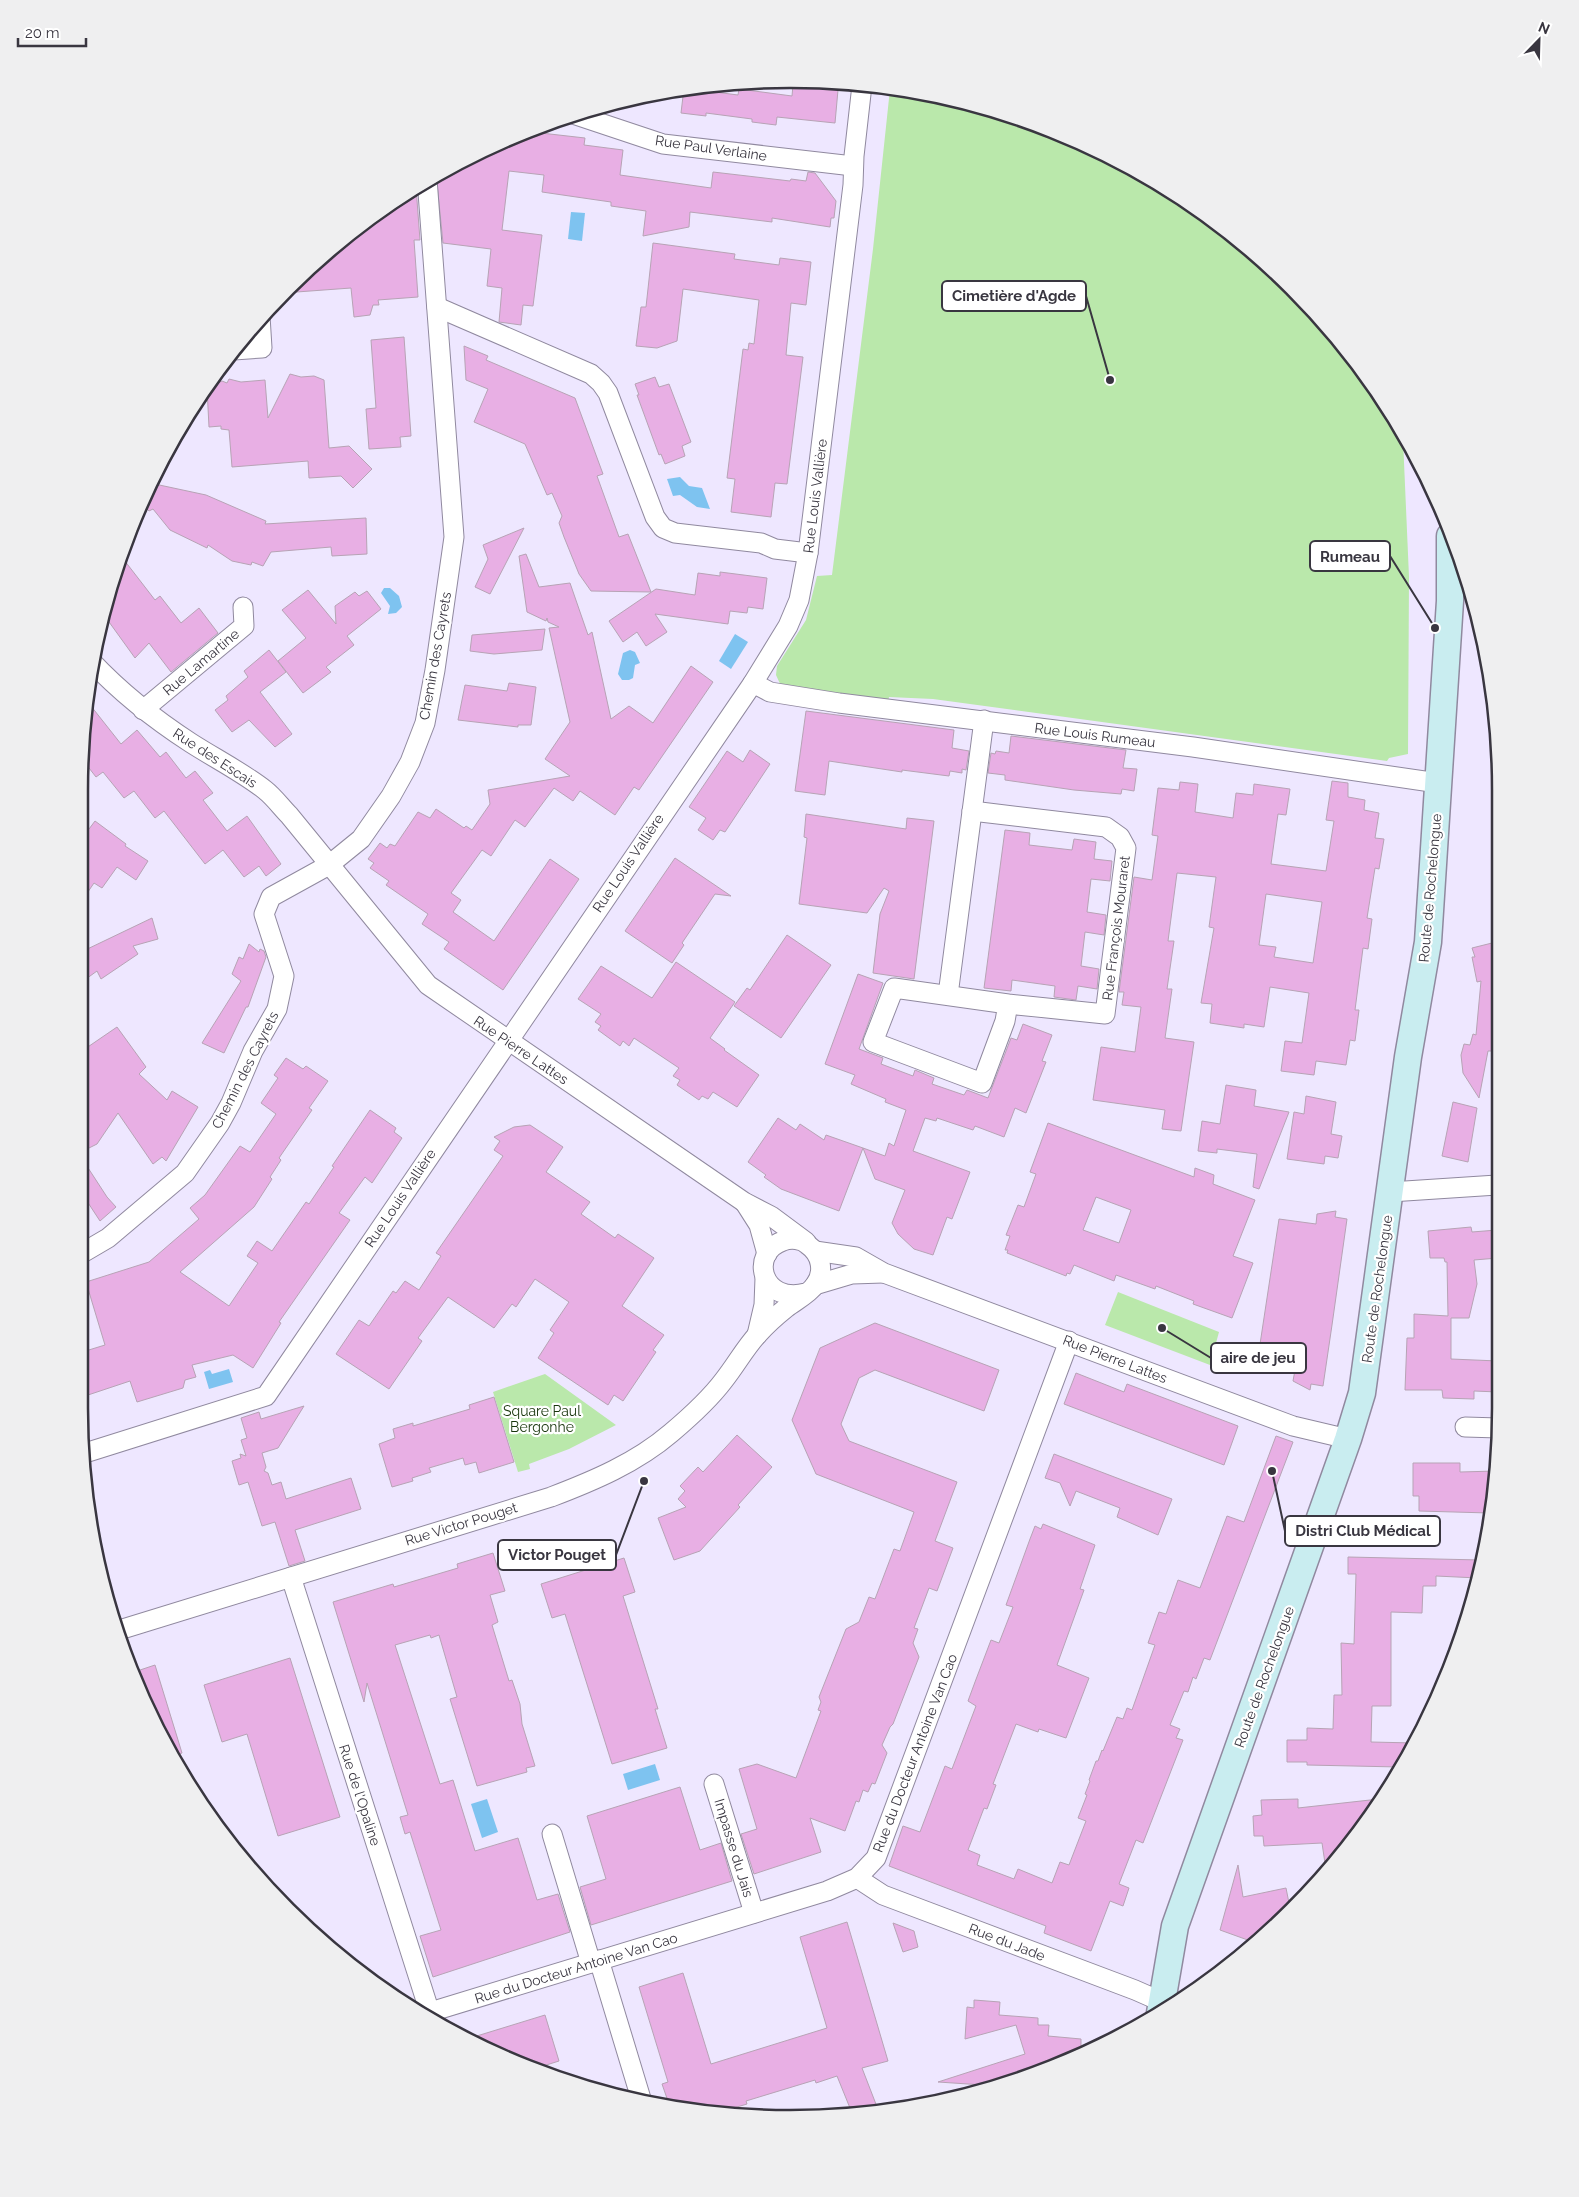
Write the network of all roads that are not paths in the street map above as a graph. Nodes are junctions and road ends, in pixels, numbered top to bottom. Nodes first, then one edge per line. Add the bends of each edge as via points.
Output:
1 (861, 92) edge
2 (585, 118) edge
3 (853, 166) junction
4 (428, 189) edge
5 (437, 307) junction
6 (261, 328) edge
7 (244, 349) edge
8 (808, 553) junction
9 (1450, 553) edge
10 (243, 607) dead end
11 (98, 669) edge
12 (753, 683) junction
13 (143, 710) junction
14 (984, 720) junction
15 (1438, 783) junction
16 (972, 811) junction
17 (329, 865) junction
18 (948, 995) junction
19 (1008, 1004) junction
20 (507, 1040) junction
21 (1492, 1185) edge
22 (1390, 1192) junction
23 (744, 1202) junction
24 (811, 1247) junction
25 (88, 1250) edge
26 (767, 1254) junction
27 (884, 1273) junction
28 (765, 1278) junction
29 (810, 1289) junction
30 (757, 1335) junction
31 (1069, 1341) junction
32 (1465, 1427) dead end
33 (1491, 1428) edge
34 (1348, 1439) junction
35 (89, 1452) edge
36 (291, 1577) junction
37 (124, 1629) edge
38 (714, 1784) dead end
39 (552, 1834) dead end
40 (857, 1878) junction
41 (754, 1913) junction
42 (595, 1962) junction
43 (1161, 2002) edge
44 (1157, 2005) edge
45 (428, 2009) edge
46 (433, 2012) edge
47 (639, 2093) edge

1 - 3 street, Rue Louis Vallière
2 - 3 street, Rue Paul Verlaine via 663,144
3 - 8 street, Rue Louis Vallière
4 - 5 street, Chemin des Cayrets
5 - 8 street via 591,374 601,382 655,516 663,528 675,533
5 - 17 street, Chemin des Cayrets via 454,537 425,723 410,762 391,796 361,839
6 - 7 street via 262,348
8 - 12 street, Rue Louis Vallière via 799,600 788,626
9 - 15 main road, Route de Rochelongue
10 - 13 street, Rue Lamartine via 244,626
11 - 13 street, Rue des Escais
12 - 14 street, Rue Louis Rumeau via 770,692 839,704
12 - 20 street, Rue Louis Vallière
13 - 17 street, Rue des Escais via 267,791
14 - 15 street, Rue Louis Rumeau
14 - 16 street
15 - 22 main road, Route de Rochelongue via 1428,942
16 - 18 street
16 - 19 street, Rue François Mouraret via 1106,827 1120,838 1126,848 1105,1014
17 - 20 street, Rue Pierre Lattes via 428,985
17 - 25 street, Chemin des Cayrets via 271,897 264,914 284,976 277,1009 253,1051 220,1123 185,1172 108,1238
18 - 19 street, Rue François Mouraret
18 - 19 street, Rue François Mouraret via 894,988 873,1042 982,1084
20 - 23 street, Rue Pierre Lattes
20 - 35 street, Rue Louis Vallière via 266,1396
21 - 22 street
22 - 34 main road, Route de Rochelongue via 1362,1393
23 - 24 street, Rue Pierre Lattes via 771,1216
23 - 26 street, Rue Pierre Lattes via 759,1225
24 - 26 street via 796,1239 784,1240
24 - 27 street, Rue Pierre Lattes via 856,1257
24 - 29 street via 820,1262 820,1274
26 - 28 street
27 - 29 street, Rue Pierre Lattes via 852,1274
27 - 31 street, Rue Pierre Lattes
28 - 29 street via 782,1294 794,1296
28 - 30 street, Rue Victor Pouget via 764,1305
29 - 30 street, Rue Victor Pouget
30 - 36 street, Rue Victor Pouget via 702,1405 669,1435 625,1464 592,1481 550,1496
31 - 34 street, Rue Pierre Lattes via 1293,1426
31 - 40 street, Rue du Docteur Antoine Van Cao via 876,1858
32 - 33 street
34 - 43 main road, Route de Rochelongue via 1175,1926
36 - 37 street, Rue Victor Pouget
36 - 45 street, Rue de l'Opaline
38 - 41 street, Impasse du Jais
39 - 42 street
40 - 41 street, Rue du Docteur Antoine Van Cao via 827,1891
40 - 44 street, Rue du Jade via 883,1895 1135,1990
41 - 42 street, Rue du Docteur Antoine Van Cao
42 - 46 street, Rue du Docteur Antoine Van Cao
42 - 47 street

